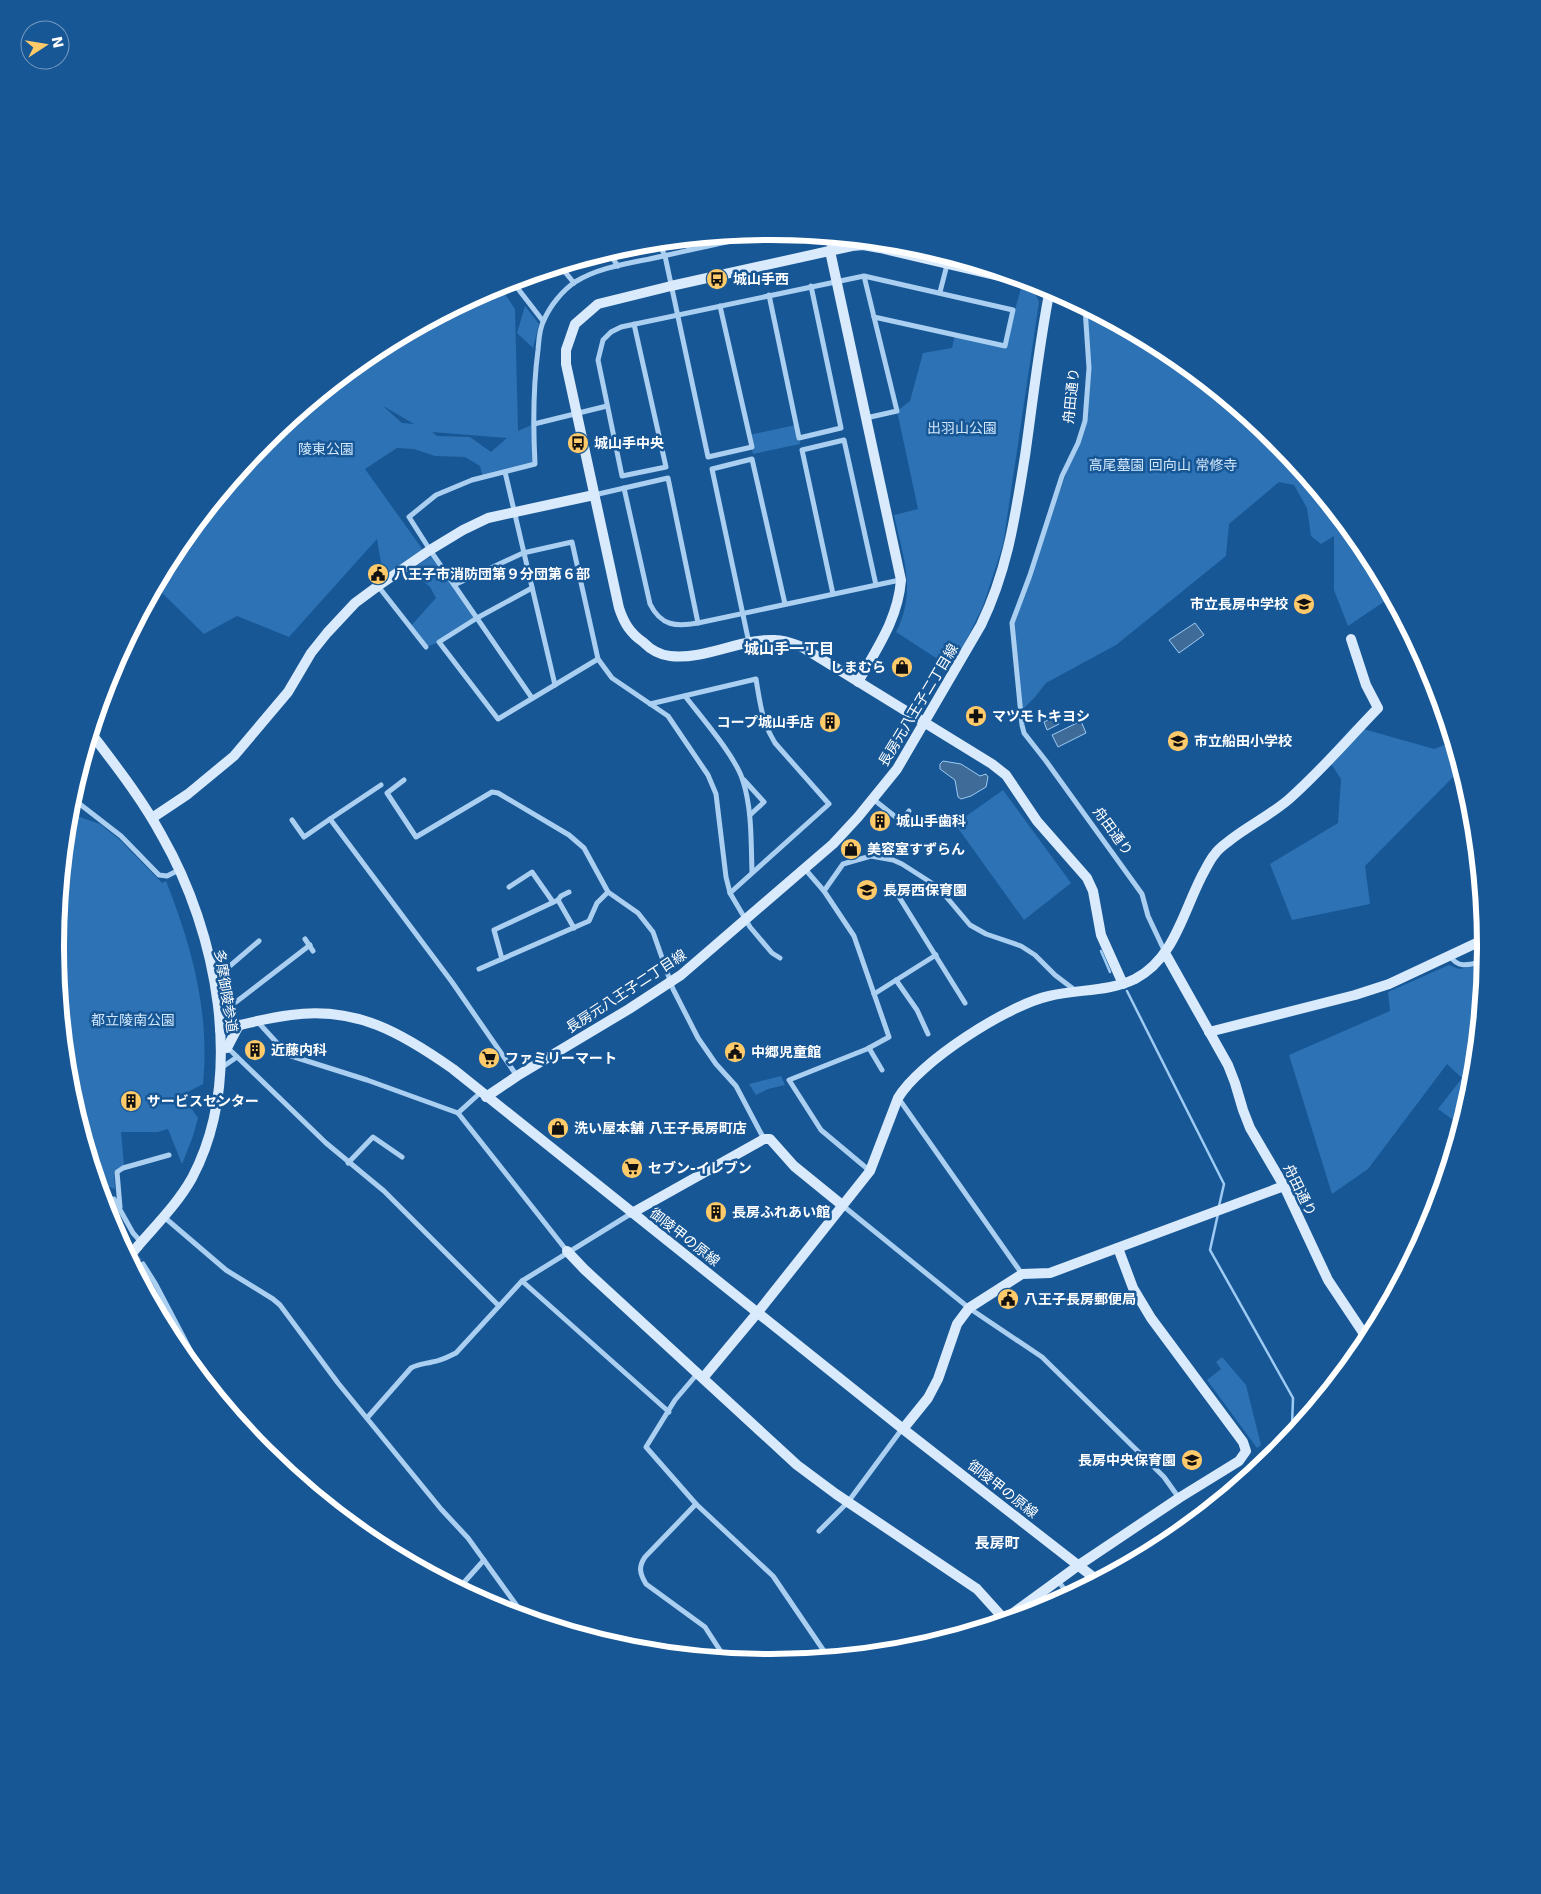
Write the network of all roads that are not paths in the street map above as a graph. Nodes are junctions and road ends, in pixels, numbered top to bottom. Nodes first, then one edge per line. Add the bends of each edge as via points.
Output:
1 (712, 243) edge
2 (829, 243) edge
3 (688, 245) edge
4 (863, 246) edge
5 (661, 249) edge
6 (689, 249) junction
7 (830, 251) junction
8 (665, 256) junction
9 (613, 259) edge
10 (947, 263) edge
11 (618, 266) junction
12 (565, 271) edge
13 (864, 276) junction
14 (837, 280) junction
15 (574, 284) junction
16 (672, 286) junction
17 (810, 286) junction
18 (517, 288) edge
19 (940, 292) junction
20 (769, 295) junction
21 (1047, 297) edge
22 (720, 306) junction
23 (1085, 314) edge
24 (677, 315) junction
25 (874, 317) junction
26 (543, 321) junction
27 (634, 324) junction
28 (607, 406) junction
29 (576, 414) junction
30 (866, 418) junction
31 (534, 424) junction
32 (505, 472) junction
33 (624, 488) junction
34 (594, 494) junction
35 (513, 512) junction
36 (430, 550) junction
37 (523, 553) junction
38 (901, 580) junction
39 (454, 585) junction
40 (876, 585) junction
41 (378, 586) junction
42 (532, 588) junction
43 (833, 594) junction
44 (785, 604) junction
45 (742, 613) junction
46 (477, 618) junction
47 (698, 623) junction
48 (1352, 639) dead end
49 (749, 643) junction
50 (426, 647) dead end
51 (598, 659) junction
52 (858, 682) junction
53 (555, 685) junction
54 (685, 696) junction
55 (532, 698) junction
56 (650, 704) junction
57 (925, 723) junction
58 (96, 738) edge
59 (404, 780) dead end
60 (743, 780) junction
61 (381, 785) dead end
62 (873, 799) junction
63 (78, 803) edge
64 (909, 811) dead end
65 (750, 815) junction
66 (152, 818) junction
67 (330, 819) junction
68 (292, 820) dead end
69 (902, 821) junction
70 (907, 826) dead end
71 (805, 869) junction
72 (179, 870) junction
73 (752, 872) junction
74 (891, 884) dead end
75 (508, 887) dead end
76 (569, 892) dead end
77 (608, 892) junction
78 (824, 892) junction
79 (730, 893) junction
80 (555, 902) junction
81 (745, 921) junction
82 (574, 928) junction
83 (305, 939) dead end
84 (259, 941) dead end
85 (1477, 943) edge
86 (310, 945) junction
87 (314, 950) dead end
88 (1165, 953) junction
89 (936, 955) junction
90 (1450, 956) junction
91 (780, 958) dead end
92 (502, 959) junction
93 (1477, 963) edge
94 (479, 969) dead end
95 (212, 973) junction
96 (896, 980) junction
97 (671, 981) junction
98 (1123, 984) junction
99 (1076, 991) junction
100 (874, 994) junction
101 (965, 1003) dead end
102 (217, 1004) junction
103 (256, 1021) junction
104 (239, 1025) junction
105 (220, 1030) junction
106 (1209, 1032) junction
107 (928, 1034) dead end
108 (868, 1048) junction
109 (224, 1049) junction
110 (237, 1057) junction
111 (220, 1070) junction
112 (882, 1070) dead end
113 (517, 1076) junction
114 (483, 1095) junction
115 (898, 1098) junction
116 (458, 1113) junction
117 (764, 1140) junction
118 (169, 1155) dead end
119 (402, 1157) dead end
120 (348, 1163) junction
121 (870, 1171) junction
122 (1284, 1186) junction
123 (111, 1199) edge
124 (842, 1205) junction
125 (120, 1207) junction
126 (632, 1213) junction
127 (164, 1217) junction
128 (140, 1244) junction
129 (1118, 1248) junction
130 (133, 1251) edge
131 (567, 1251) junction
132 (143, 1264) tunnel mouth
133 (1022, 1274) junction
134 (522, 1280) junction
135 (500, 1306) junction
136 (969, 1308) junction
137 (758, 1312) junction
138 (1363, 1332) edge
139 (190, 1349) edge
140 (700, 1375) junction
141 (669, 1412) junction
142 (367, 1418) junction
143 (902, 1428) junction
144 (1179, 1498) junction
145 (848, 1502) junction
146 (696, 1504) junction
147 (819, 1531) dead end
148 (484, 1560) junction
149 (1079, 1566) junction
150 (1092, 1576) edge
151 (1058, 1581) junction
152 (463, 1583) edge
153 (1065, 1589) edge
154 (518, 1607) edge
155 (1022, 1607) edge
156 (1000, 1615) edge
157 (824, 1651) edge
158 (721, 1652) edge

1 - 6 street
2 - 7 street
3 - 6 street
4 - 7 street
5 - 8 street
6 - 8 street
7 - 14 street
7 - 16 street
8 - 11 street
8 - 16 street
9 - 11 street
10 - 19 street
11 - 15 street
12 - 15 street
13 - 14 street
13 - 19 street
13 - 25 street
14 - 17 street
14 - 30 street
15 - 26 street via 557,300
16 - 24 street
16 - 29 street via 598,304 575,324 566,350 566,364
17 - 20 street
17 - 20 street via 841,428 799,438
18 - 26 street
19 - 25 street via 1013,310 1005,346
20 - 22 street
21 - 57 street, 長房元八王子二丁目線 via 1015,523 1003,571 981,625
22 - 24 street
22 - 24 street via 752,448 708,457
23 - 88 street, 舟田通り via 1089,368 1084,421 1012,623 1022,725 1142,894
24 - 27 street
25 - 30 street via 897,411
26 - 31 street via 535,369
27 - 28 street via 611,332 599,350
27 - 28 street via 666,467 622,476
28 - 29 street
29 - 31 street
29 - 34 street
30 - 38 street
31 - 32 street via 535,464
32 - 35 street
32 - 36 street via 472,480 436,495 409,517
33 - 34 street
33 - 47 street via 654,612 676,626
33 - 47 street via 668,478
34 - 35 street
34 - 49 street via 620,608 635,636 654,651 669,656 686,656
35 - 36 street via 488,518
35 - 37 street
36 - 39 street
36 - 41 street
37 - 39 street
37 - 42 street
37 - 51 street via 572,542
38 - 40 street
38 - 52 street via 893,620
39 - 46 street
40 - 43 street
40 - 43 street via 844,440 802,450
41 - 50 street
41 - 66 street via 355,603 327,633 288,692 234,756 188,794
42 - 46 street
42 - 53 street
43 - 44 street
44 - 45 street
44 - 45 street via 752,459 712,469
45 - 47 street
45 - 49 street
46 - 55 street
46 - 55 street via 440,642 498,719
48 - 88 street via 1366,685 1378,708 1288,800 1215,853
49 - 52 street via 778,640 802,647
51 - 53 street
51 - 56 street via 612,678
52 - 57 street
53 - 55 street
54 - 56 street
54 - 60 street via 734,762
54 - 73 street via 756,679 765,725 775,743 829,804
56 - 79 street via 668,716 708,774 716,794
57 - 62 street, 長房元八王子二丁目線 via 897,769
57 - 98 street via 1006,775 1037,822 1083,872 1093,891 1101,935
58 - 66 street, 多摩御陵参道
59 - 77 street via 387,793 416,837 492,792 498,793 569,835 584,848
60 - 65 street
60 - 65 street via 764,802
61 - 67 street
62 - 69 street
62 - 71 street, 長房元八王子二丁目線 via 833,844
63 - 72 street via 122,836 159,875 167,876
64 - 69 street
65 - 73 street
66 - 72 street, 多摩御陵参道
67 - 68 street via 304,837
67 - 113 street via 452,982
69 - 70 street
71 - 78 street
71 - 81 street, 長房元八王子二丁目線
72 - 95 street, 多摩御陵参道 via 199,920
73 - 79 street
74 - 89 street
75 - 80 street via 532,872
76 - 80 street
77 - 82 street via 597,903 589,921
77 - 97 street via 638,913 653,932
78 - 99 street via 843,864 872,856 893,860 938,887 970,925 1021,946
78 - 100 street via 854,936
79 - 81 street
80 - 82 street
80 - 92 street via 494,930
81 - 91 street
81 - 97 street, 長房元八王子二丁目線
82 - 92 street
83 - 86 street
84 - 95 street via 224,971
85 - 90 street
86 - 87 street
86 - 102 street via 236,1002
88 - 98 street via 1156,964
88 - 106 street, 舟田通り
89 - 96 street
89 - 101 street
90 - 93 street via 1461,966
90 - 106 street via 1389,984 1355,995
92 - 94 street
95 - 102 street, 多摩御陵参道
96 - 100 street
96 - 107 street via 917,1010
97 - 113 street, 長房元八王子二丁目線
97 - 117 street via 698,1038 736,1086
98 - 99 street
99 - 115 street via 1026,1003 1004,1014 925,1067
100 - 108 street via 888,1037
102 - 104 street via 230,1020
102 - 105 street, 多摩御陵参道
103 - 104 street, 御陵甲の原線
103 - 114 street, 御陵甲の原線 via 321,1013 370,1022 420,1046
103 - 116 street via 288,1055
104 - 105 street, 御陵甲の原線
104 - 109 street
105 - 109 street, 多摩御陵参道
106 - 122 street, 舟田通り via 1236,1083 1250,1128
108 - 112 street
108 - 121 street via 789,1080 821,1130
109 - 110 street
109 - 111 street, 多摩御陵参道
110 - 111 street
110 - 120 street
111 - 127 street, 多摩御陵参道 via 216,1112 206,1147 191,1179
113 - 114 street, 長房元八王子二丁目線
114 - 116 street
114 - 126 street, 御陵甲の原線
115 - 121 street
115 - 133 street
116 - 131 street
117 - 124 street via 770,1139 794,1166
117 - 126 street
118 - 125 street via 117,1172
119 - 120 street via 373,1137
120 - 135 street via 384,1192
121 - 124 street
122 - 129 street
122 - 138 street, 舟田通り via 1328,1280
123 - 125 street
124 - 136 street
124 - 137 street
125 - 128 street
126 - 131 street
126 - 137 street, 御陵甲の原線
127 - 128 street, 多摩御陵参道
127 - 142 street via 226,1270 280,1305
128 - 130 street, 多摩御陵参道, bridge
129 - 133 street via 1050,1273
129 - 144 street via 1133,1288 1151,1318 1243,1442 1246,1451 1239,1461
131 - 134 street
131 - 140 street
132 - 139 street
133 - 136 street
134 - 135 street
134 - 141 street
135 - 142 street via 456,1353 411,1368
136 - 143 street via 956,1324 928,1398
136 - 144 street via 1042,1357 1164,1478
137 - 140 street
137 - 143 street, 御陵甲の原線
140 - 141 street
140 - 145 street via 797,1465
141 - 146 street via 646,1446
142 - 148 street
143 - 145 street
143 - 149 street, 御陵甲の原線
144 - 149 street
145 - 147 street
145 - 156 street via 977,1589
146 - 157 street via 773,1576
146 - 158 street via 645,1557 640,1564 641,1575 646,1584 708,1630
148 - 152 street
148 - 154 street
149 - 150 street, 御陵甲の原線
149 - 151 street
151 - 153 street
151 - 155 street

